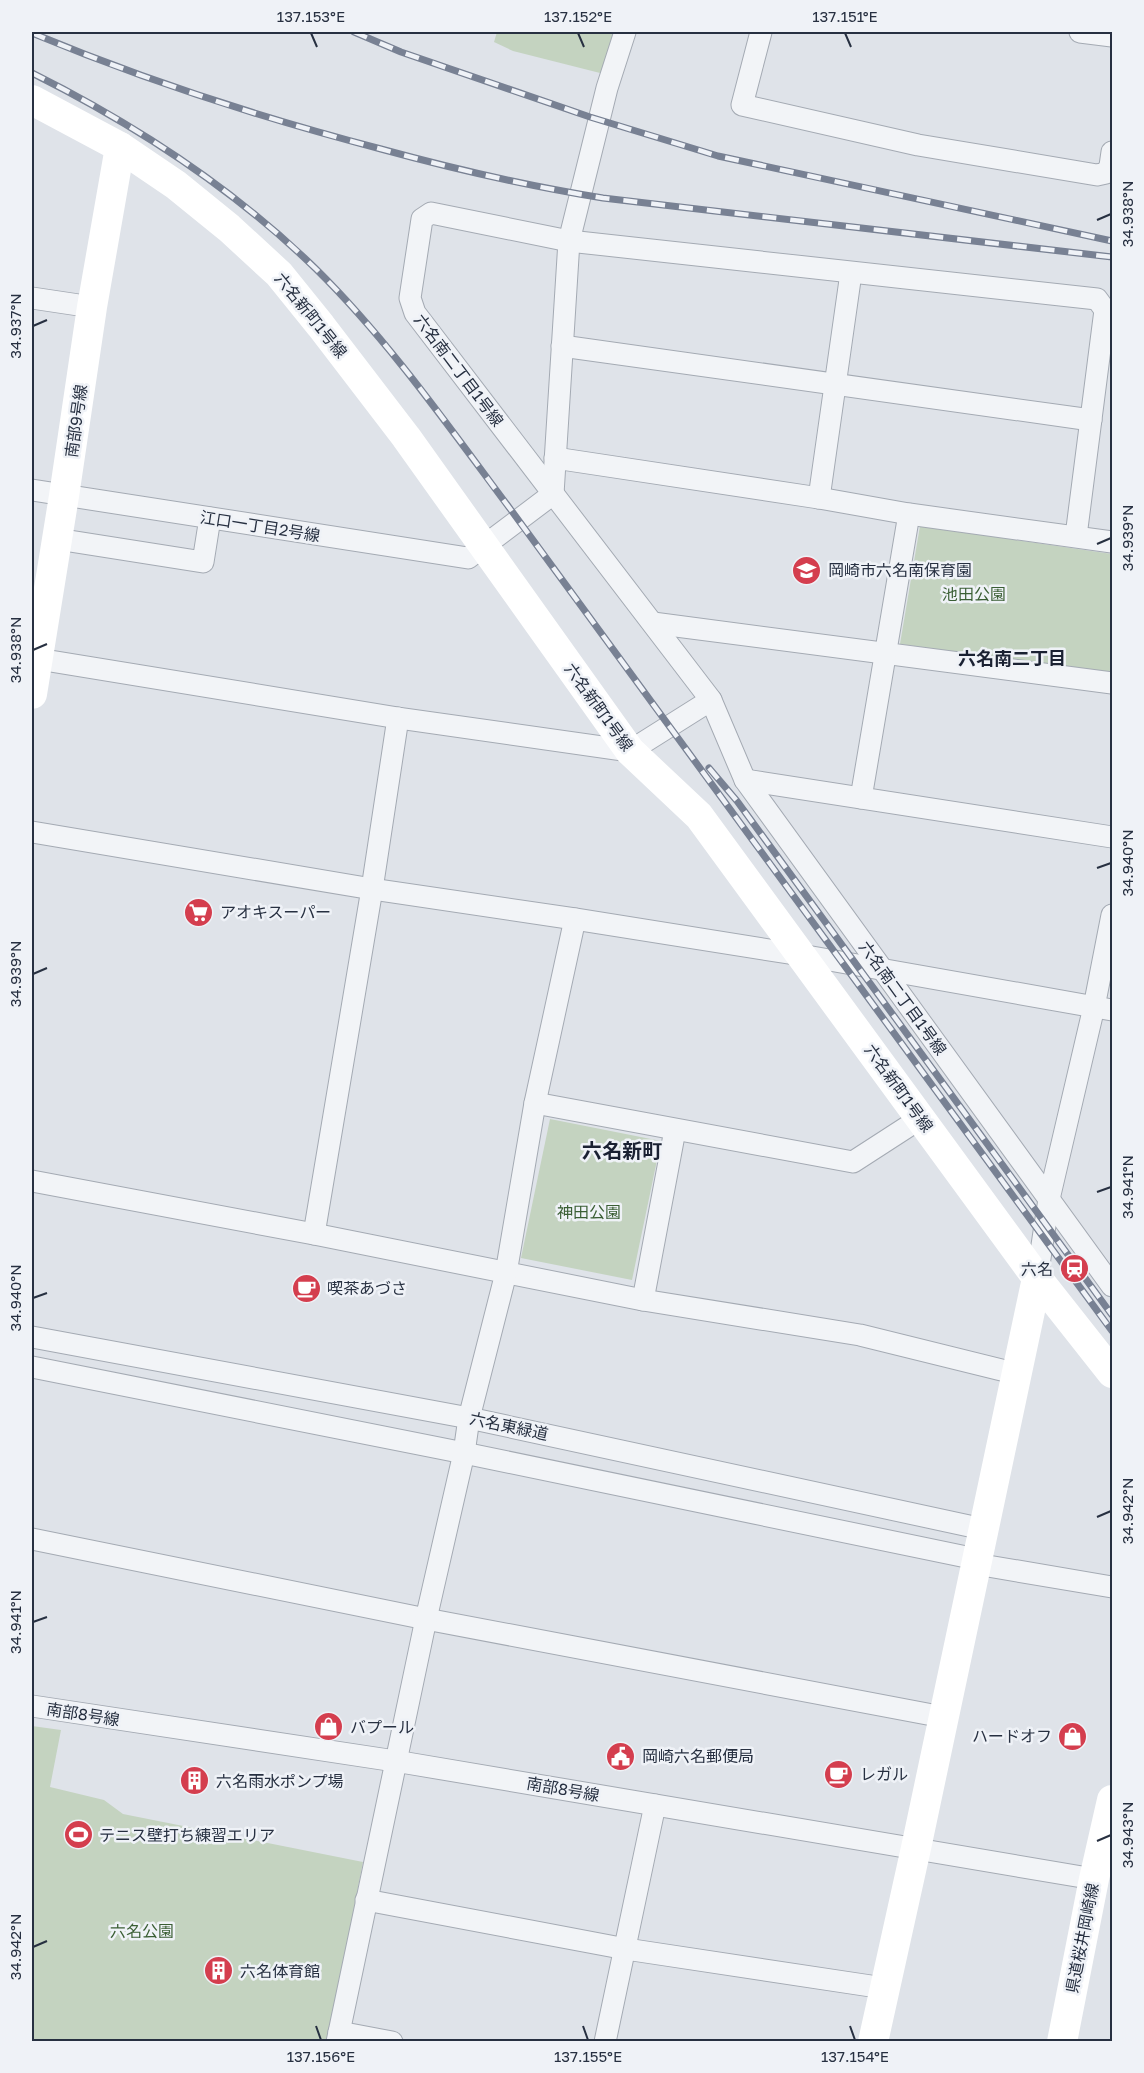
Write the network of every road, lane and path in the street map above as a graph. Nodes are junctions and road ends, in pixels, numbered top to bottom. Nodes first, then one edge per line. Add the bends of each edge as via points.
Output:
1 (625, 32) edge
2 (761, 32) edge
3 (1080, 32) edge
4 (1113, 36) edge
5 (32, 100) edge
6 (120, 147) junction
7 (1113, 152) edge
8 (569, 241) junction
9 (851, 273) junction
10 (32, 298) edge
11 (92, 307) junction
12 (562, 346) junction
13 (835, 384) junction
14 (1091, 420) junction
15 (555, 458) junction
16 (32, 490) edge
17 (553, 494) junction
18 (64, 496) junction
19 (819, 498) junction
20 (909, 514) junction
21 (210, 518) junction
22 (1077, 537) junction
23 (57, 538) junction
24 (1113, 542) edge
25 (484, 545) junction
26 (653, 623) junction
27 (886, 654) junction
28 (34, 659) edge
29 (1113, 683) edge
30 (32, 694) edge
31 (711, 700) junction
32 (398, 718) junction
33 (630, 752) junction
34 (745, 780) junction
35 (861, 798) junction
36 (32, 832) edge
37 (1113, 837) edge
38 (372, 889) junction
39 (1113, 915) edge
40 (575, 919) junction
41 (801, 955) junction
42 (883, 970) junction
43 (1103, 1009) edge
44 (535, 1103) junction
45 (921, 1118) junction
46 (675, 1130) junction
47 (32, 1181) edge
48 (1049, 1199) junction
49 (314, 1234) junction
50 (507, 1273) junction
51 (1037, 1278) junction
52 (1113, 1286) edge
53 (643, 1300) junction
54 (32, 1337) edge
55 (32, 1367) edge
56 (1113, 1373) edge
57 (1018, 1374) junction
58 (469, 1418) junction
59 (464, 1453) junction
60 (983, 1529) junction
61 (32, 1539) edge
62 (976, 1562) junction
63 (1113, 1587) edge
64 (426, 1619) junction
65 (32, 1706) edge
66 (943, 1717) junction
67 (395, 1761) junction
68 (1113, 1800) edge
69 (655, 1805) junction
70 (916, 1848) junction
71 (1103, 1882) edge
72 (366, 1900) junction
73 (626, 1948) junction
74 (884, 1988) junction
75 (338, 2037) edge
76 (392, 2042) edge
77 (605, 2042) edge
78 (873, 2042) edge
79 (1062, 2042) edge

1 - 8 street
2 - 7 street via 742,105 918,145 1097,175 1106,173
3 - 4 street
5 - 6 street, 六名新町1号線
6 - 11 street, 南部9号線
6 - 25 street, 六名新町1号線 via 230,228 279,274
8 - 9 street, 六名南二丁目1号線
8 - 12 street
8 - 17 street, 六名南二丁目1号線 via 431,213 422,219 410,298 415,313
9 - 13 street
9 - 14 street, 六名南二丁目1号線 via 1097,299 1105,310
10 - 11 street
11 - 18 street, 南部9号線
12 - 13 street
12 - 15 street
13 - 14 street
13 - 19 street
14 - 22 street, 六名南二丁目1号線
15 - 17 street
15 - 19 street
16 - 18 street, 江口一丁目2号線
17 - 25 street, 江口一丁目2号線
17 - 26 street, 六名南二丁目1号線
18 - 21 street, 江口一丁目2号線
18 - 23 street, 南部9号線
19 - 20 street
20 - 22 street
20 - 27 street
21 - 23 street via 203,562
21 - 25 street, 江口一丁目2号線 via 468,558
22 - 24 street
23 - 28 street, 南部9号線
25 - 33 street, 六名新町1号線
26 - 27 street
26 - 31 street, 六名南二丁目1号線
27 - 29 street
27 - 35 street
28 - 30 street, 南部9号線
28 - 32 street
31 - 33 street
31 - 34 street, 六名南二丁目1号線
32 - 33 street
32 - 38 street
33 - 41 street, 六名新町1号線 via 699,816
34 - 35 street
34 - 42 street, 六名南二丁目1号線
35 - 37 street
36 - 38 street
38 - 40 street
38 - 49 street
39 - 43 street
40 - 41 street
40 - 44 street
41 - 42 street
41 - 45 street, 六名新町1号線
42 - 43 street
42 - 48 street, 六名南二丁目1号線
43 - 48 street
44 - 46 street
44 - 50 street
45 - 46 street via 853,1162
45 - 51 street, 六名新町1号線
46 - 53 street
47 - 49 street
48 - 51 street
48 - 52 street, 六名南二丁目1号線
49 - 50 street
50 - 53 street
50 - 58 street
51 - 56 street, 六名新町1号線
51 - 57 street
53 - 57 street via 860,1335
54 - 58 street, 六名東緑道
55 - 59 street
57 - 60 street
58 - 59 street
58 - 60 street, 六名東緑道
59 - 62 street
59 - 64 street
60 - 62 street
61 - 64 street
62 - 63 street
62 - 66 street
64 - 66 street
64 - 67 street
65 - 67 street, 南部8号線
66 - 70 street
67 - 69 street, 南部8号線
67 - 72 street
68 - 71 street, 県道桜井岡崎線
69 - 70 street, 南部8号線
69 - 73 street
70 - 71 street, 南部8号線
70 - 74 street
71 - 79 street, 県道桜井岡崎線
72 - 73 street
72 - 75 street
73 - 74 street
73 - 77 street
74 - 78 street
75 - 76 street

